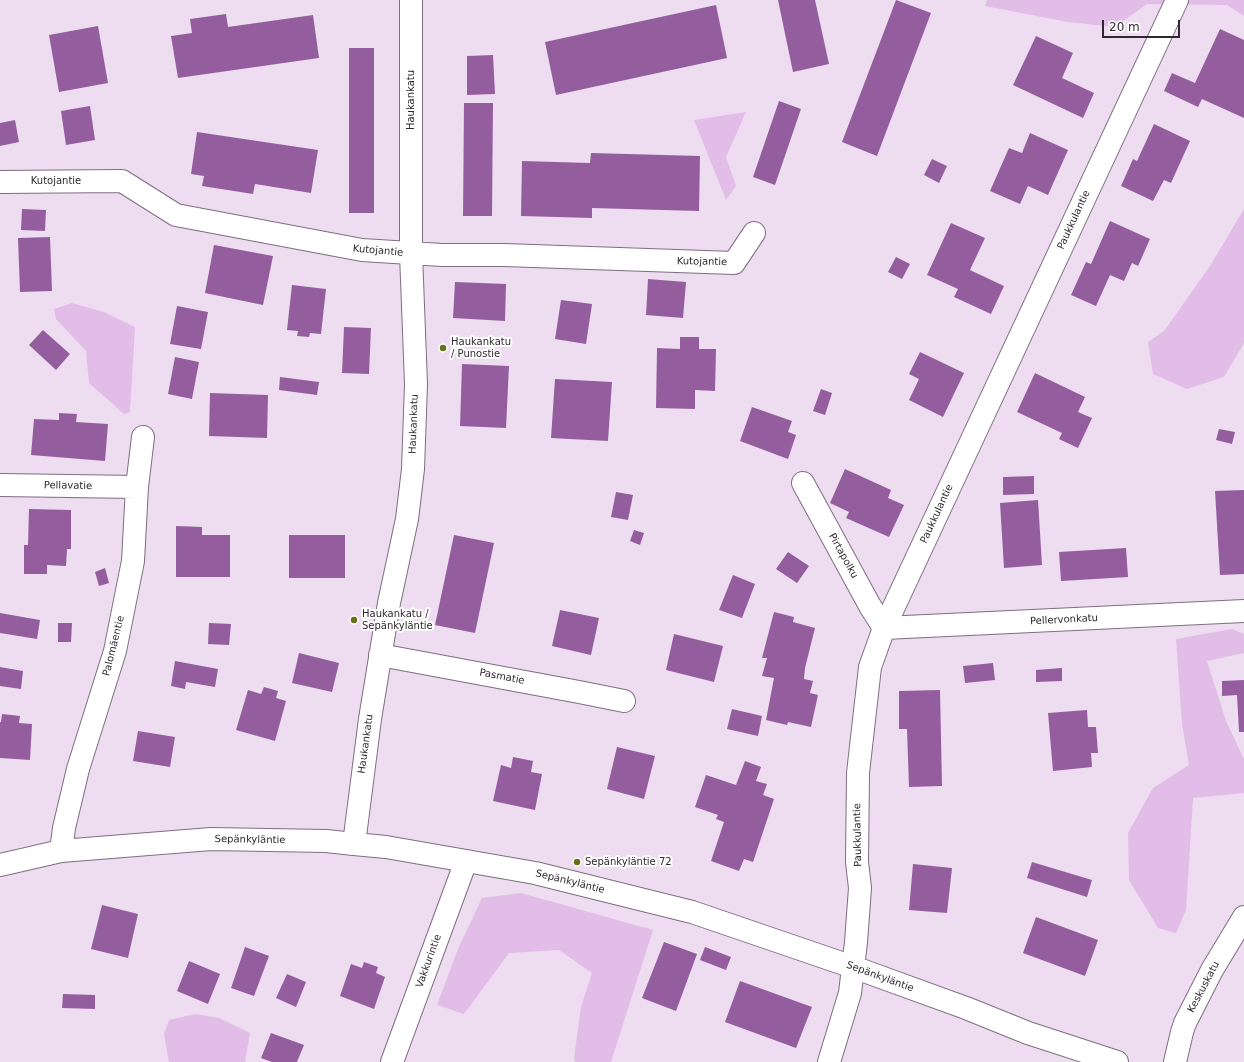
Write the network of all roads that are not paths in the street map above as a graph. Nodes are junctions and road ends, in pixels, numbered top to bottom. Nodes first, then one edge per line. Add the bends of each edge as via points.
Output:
1 (411, 0) edge
2 (1177, 0) edge
3 (0, 182) edge
4 (754, 233) dead end
5 (411, 254) junction
6 (143, 437) dead end
7 (803, 483) dead end
8 (0, 485) edge
9 (136, 487) junction
10 (1244, 611) edge
11 (884, 628) junction
12 (380, 655) junction
13 (624, 701) dead end
14 (354, 844) junction
15 (61, 851) junction
16 (466, 861) junction
17 (0, 865) edge
18 (1244, 917) edge
19 (853, 967) junction
20 (392, 1062) edge
21 (830, 1062) edge
22 (1117, 1062) edge
23 (1175, 1062) edge

1 - 5 street, Haukankatu
2 - 11 street, Paukkulantie
3 - 5 street, Kutojantie via 122,181 176,215 329,245
4 - 5 street, Kutojantie via 734,263
5 - 12 street, Haukankatu via 416,384 413,469 407,519
6 - 9 street, Palomäentie
7 - 11 street, Pirtapolku
8 - 9 street, Pellavatie
9 - 15 street, Palomäentie via 132,561 115,651 78,769
10 - 11 street, Pellervonkatu
11 - 19 street, Paukkulantie via 870,667 858,773 860,888
12 - 13 street, Pasmatie
12 - 14 street, Haukankatu
14 - 15 street, Sepänkyläntie via 326,841 212,839
14 - 16 street, Sepänkyläntie
15 - 17 street, Sepänkyläntie
16 - 19 street, Sepänkyläntie via 535,873 692,912
16 - 20 street, Vakkurintie
18 - 23 street, Keskuskatu via 1212,970 1186,1023
19 - 21 street, Paukkulantie via 850,992
19 - 22 street, Sepänkyläntie via 1028,1033

